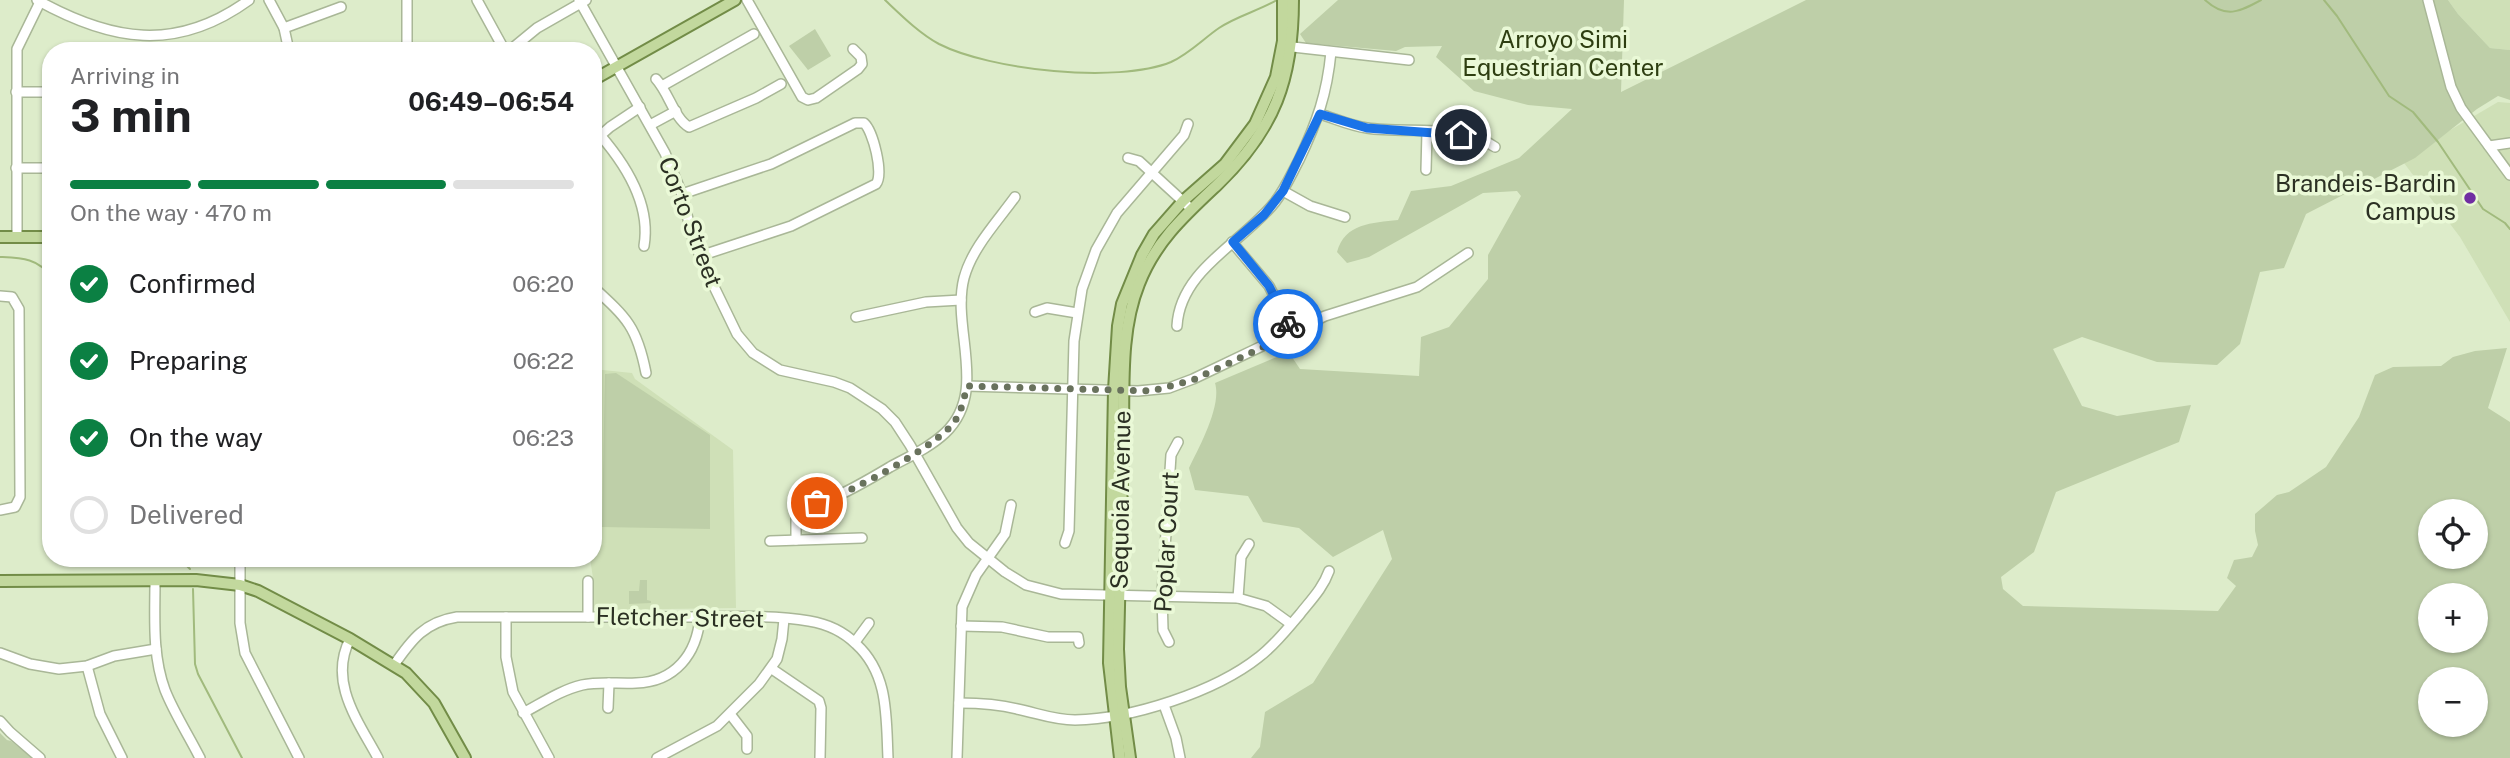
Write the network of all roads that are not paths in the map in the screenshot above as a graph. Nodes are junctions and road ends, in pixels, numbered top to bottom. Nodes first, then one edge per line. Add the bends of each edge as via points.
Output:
1 (248, 0) edge
2 (269, 0) edge
3 (407, 0) edge
4 (477, 0) edge
5 (735, 0) edge
6 (747, 0) edge
7 (1283, 0) edge
8 (1293, 0) edge
9 (2428, 0) edge
10 (39, 1) edge
11 (582, 1) edge
12 (341, 7) dead end
13 (1288, 23) junction
14 (284, 28) junction
15 (754, 34) dead end
16 (287, 42) edge
17 (407, 42) edge
18 (502, 42) edge
19 (519, 42) edge
20 (1287, 47) junction
21 (852, 49) dead end
22 (1331, 52) junction
23 (1409, 60) dead end
24 (617, 67) junction
25 (602, 75) edge
26 (781, 84) dead end
27 (16, 92) junction
28 (42, 92) edge
29 (640, 107) junction
30 (676, 111) junction
31 (1320, 114) junction
32 (1188, 124) dead end
33 (650, 125) junction
34 (1427, 132) junction
35 (602, 134) edge
36 (602, 143) edge
37 (2510, 143) edge
38 (2489, 146) junction
39 (1495, 147) dead end
40 (1128, 158) dead end
41 (16, 168) junction
42 (42, 168) edge
43 (1426, 170) dead end
44 (1152, 172) junction
45 (2510, 174) edge
46 (1283, 191) junction
47 (682, 194) junction
48 (1015, 197) dead end
49 (1187, 205) junction
50 (1345, 217) dead end
51 (0, 237) edge
52 (17, 237) junction
53 (42, 237) edge
54 (1233, 242) junction
55 (644, 246) dead end
56 (1468, 253) dead end
57 (700, 256) junction
58 (602, 295) edge
59 (0, 296) edge
60 (961, 300) junction
61 (1035, 312) dead end
62 (1077, 313) junction
63 (856, 317) dead end
64 (1177, 326) dead end
65 (1293, 333) junction
66 (646, 373) dead end
67 (967, 386) junction
68 (1072, 390) junction
69 (1119, 391) junction
70 (1178, 442) dead end
71 (915, 454) junction
72 (1011, 505) dead end
73 (0, 510) edge
74 (862, 538) dead end
75 (796, 540) junction
76 (770, 541) dead end
77 (1065, 543) dead end
78 (1249, 544) dead end
79 (988, 559) junction
80 (240, 567) edge
81 (1329, 570) dead end
82 (0, 581) edge
83 (155, 581) junction
84 (588, 581) dead end
85 (240, 585) junction
86 (1114, 594) junction
87 (1162, 595) junction
88 (1238, 598) junction
89 (506, 617) junction
90 (588, 617) junction
91 (700, 617) junction
92 (784, 619) junction
93 (869, 623) dead end
94 (1291, 624) junction
95 (961, 626) junction
96 (350, 639) junction
97 (855, 642) junction
98 (1169, 642) dead end
99 (1079, 643) dead end
100 (156, 649) junction
101 (0, 653) edge
102 (394, 665) junction
103 (87, 666) junction
104 (772, 669) junction
105 (608, 683) junction
106 (959, 703) junction
107 (1164, 705) junction
108 (608, 708) dead end
109 (523, 713) junction
110 (730, 714) junction
111 (1118, 714) junction
112 (0, 721) edge
113 (747, 749) dead end
114 (40, 758) edge
115 (122, 758) edge
116 (201, 758) edge
117 (299, 758) edge
118 (378, 758) edge
119 (465, 758) edge
120 (549, 758) edge
121 (657, 758) edge
122 (820, 758) edge
123 (888, 758) edge
124 (957, 758) edge
125 (1120, 758) edge
126 (1130, 758) edge
127 (1180, 758) edge

1 - 10 street via 197,27 142,36 87,25
2 - 14 street
3 - 17 street
4 - 18 street
5 - 24 main road
6 - 21 street via 802,97 808,100 858,69 861,57
7 - 13 main road, Sequoia Avenue
8 - 13 main road, Sequoia Avenue
9 - 38 street via 2451,87
10 - 27 street via 17,49
11 - 19 street
11 - 24 street, Corto Street
12 - 14 street
13 - 20 main road, Sequoia Avenue
14 - 16 street
15 - 30 street via 659,83
20 - 22 street
20 - 49 main road, Sequoia Avenue via 1255,124
22 - 23 street
22 - 31 street
24 - 25 main road
24 - 29 street, Corto Street
26 - 30 street via 688,127
27 - 28 street
27 - 41 street
29 - 33 street, Corto Street
29 - 35 street
30 - 33 street
31 - 34 street via 1367,128
31 - 46 street
32 - 44 street
33 - 47 street, Corto Street
34 - 39 street via 1461,135
34 - 43 street
36 - 55 street via 620,161 637,192 647,231
37 - 38 street
38 - 45 street
40 - 44 street
41 - 42 street
41 - 52 street
44 - 49 street
44 - 62 street via 1106,232
46 - 50 street
46 - 54 street
47 - 57 street, Corto Street
47 - 57 street via 771,164 855,123 864,123 869,129 879,181 791,226
48 - 60 street via 971,260
49 - 69 main road, Sequoia Avenue via 1154,234 1130,281 1118,326
51 - 52 main road
52 - 53 main road
54 - 64 street via 1200,273 1180,308
54 - 65 street via 1269,286
56 - 65 street via 1417,287 1337,312
57 - 71 street, Corto Street via 737,334 753,354 780,370 835,382 866,397 895,422
58 - 66 street via 632,325
59 - 73 street via 12,297 19,309 20,497 15,507
60 - 63 street via 926,302
60 - 67 street
61 - 62 street via 1046,308
62 - 68 street
65 - 69 street via 1182,384 1152,391
67 - 68 street
67 - 71 street via 955,421
68 - 69 street
68 - 77 street
69 - 86 main road, Sequoia Avenue
70 - 87 street, Poplar Court via 1171,454
71 - 75 street via 843,493 802,507 796,518
71 - 79 street, Corto Street via 957,528
72 - 79 street via 1004,534
74 - 75 street
75 - 76 street
78 - 88 street via 1241,557
79 - 86 street, Corto Street via 1039,590
79 - 95 street via 968,589
80 - 85 street
81 - 94 street via 1325,584
82 - 83 main road
83 - 85 main road
83 - 100 street
84 - 90 street
85 - 96 main road
85 - 117 street via 245,653
86 - 87 street, Corto Street
86 - 111 main road, Sequoia Avenue via 1109,663
87 - 88 street, Corto Street
87 - 98 street, Poplar Court via 1163,630
88 - 94 street, Corto Street via 1266,606
89 - 90 street, Fletcher Street
89 - 102 street, Fletcher Street via 435,622 415,636
89 - 109 street via 507,673
90 - 91 street, Fletcher Street
91 - 92 street, Fletcher Street
91 - 105 street via 693,648 673,672 646,682
92 - 97 street, Fletcher Street via 822,624
92 - 104 street via 781,647
93 - 97 street
94 - 107 street via 1246,666
95 - 99 street via 1078,637
95 - 106 street
96 - 102 main road
96 - 118 street via 343,655 341,682
97 - 123 street, Fletcher Street via 881,680
100 - 103 street
100 - 116 street via 164,687
101 - 103 street via 45,668
102 - 119 main road via 434,703
103 - 115 street via 100,714
104 - 110 street
104 - 122 street via 819,701
105 - 108 street
105 - 109 street via 569,689
106 - 111 street via 1000,705 1073,720
106 - 124 street
107 - 111 street
107 - 127 street
109 - 120 street
110 - 113 street via 747,736
110 - 121 street via 705,734
111 - 125 main road, Sequoia Avenue
111 - 126 main road, Sequoia Avenue
112 - 114 street

